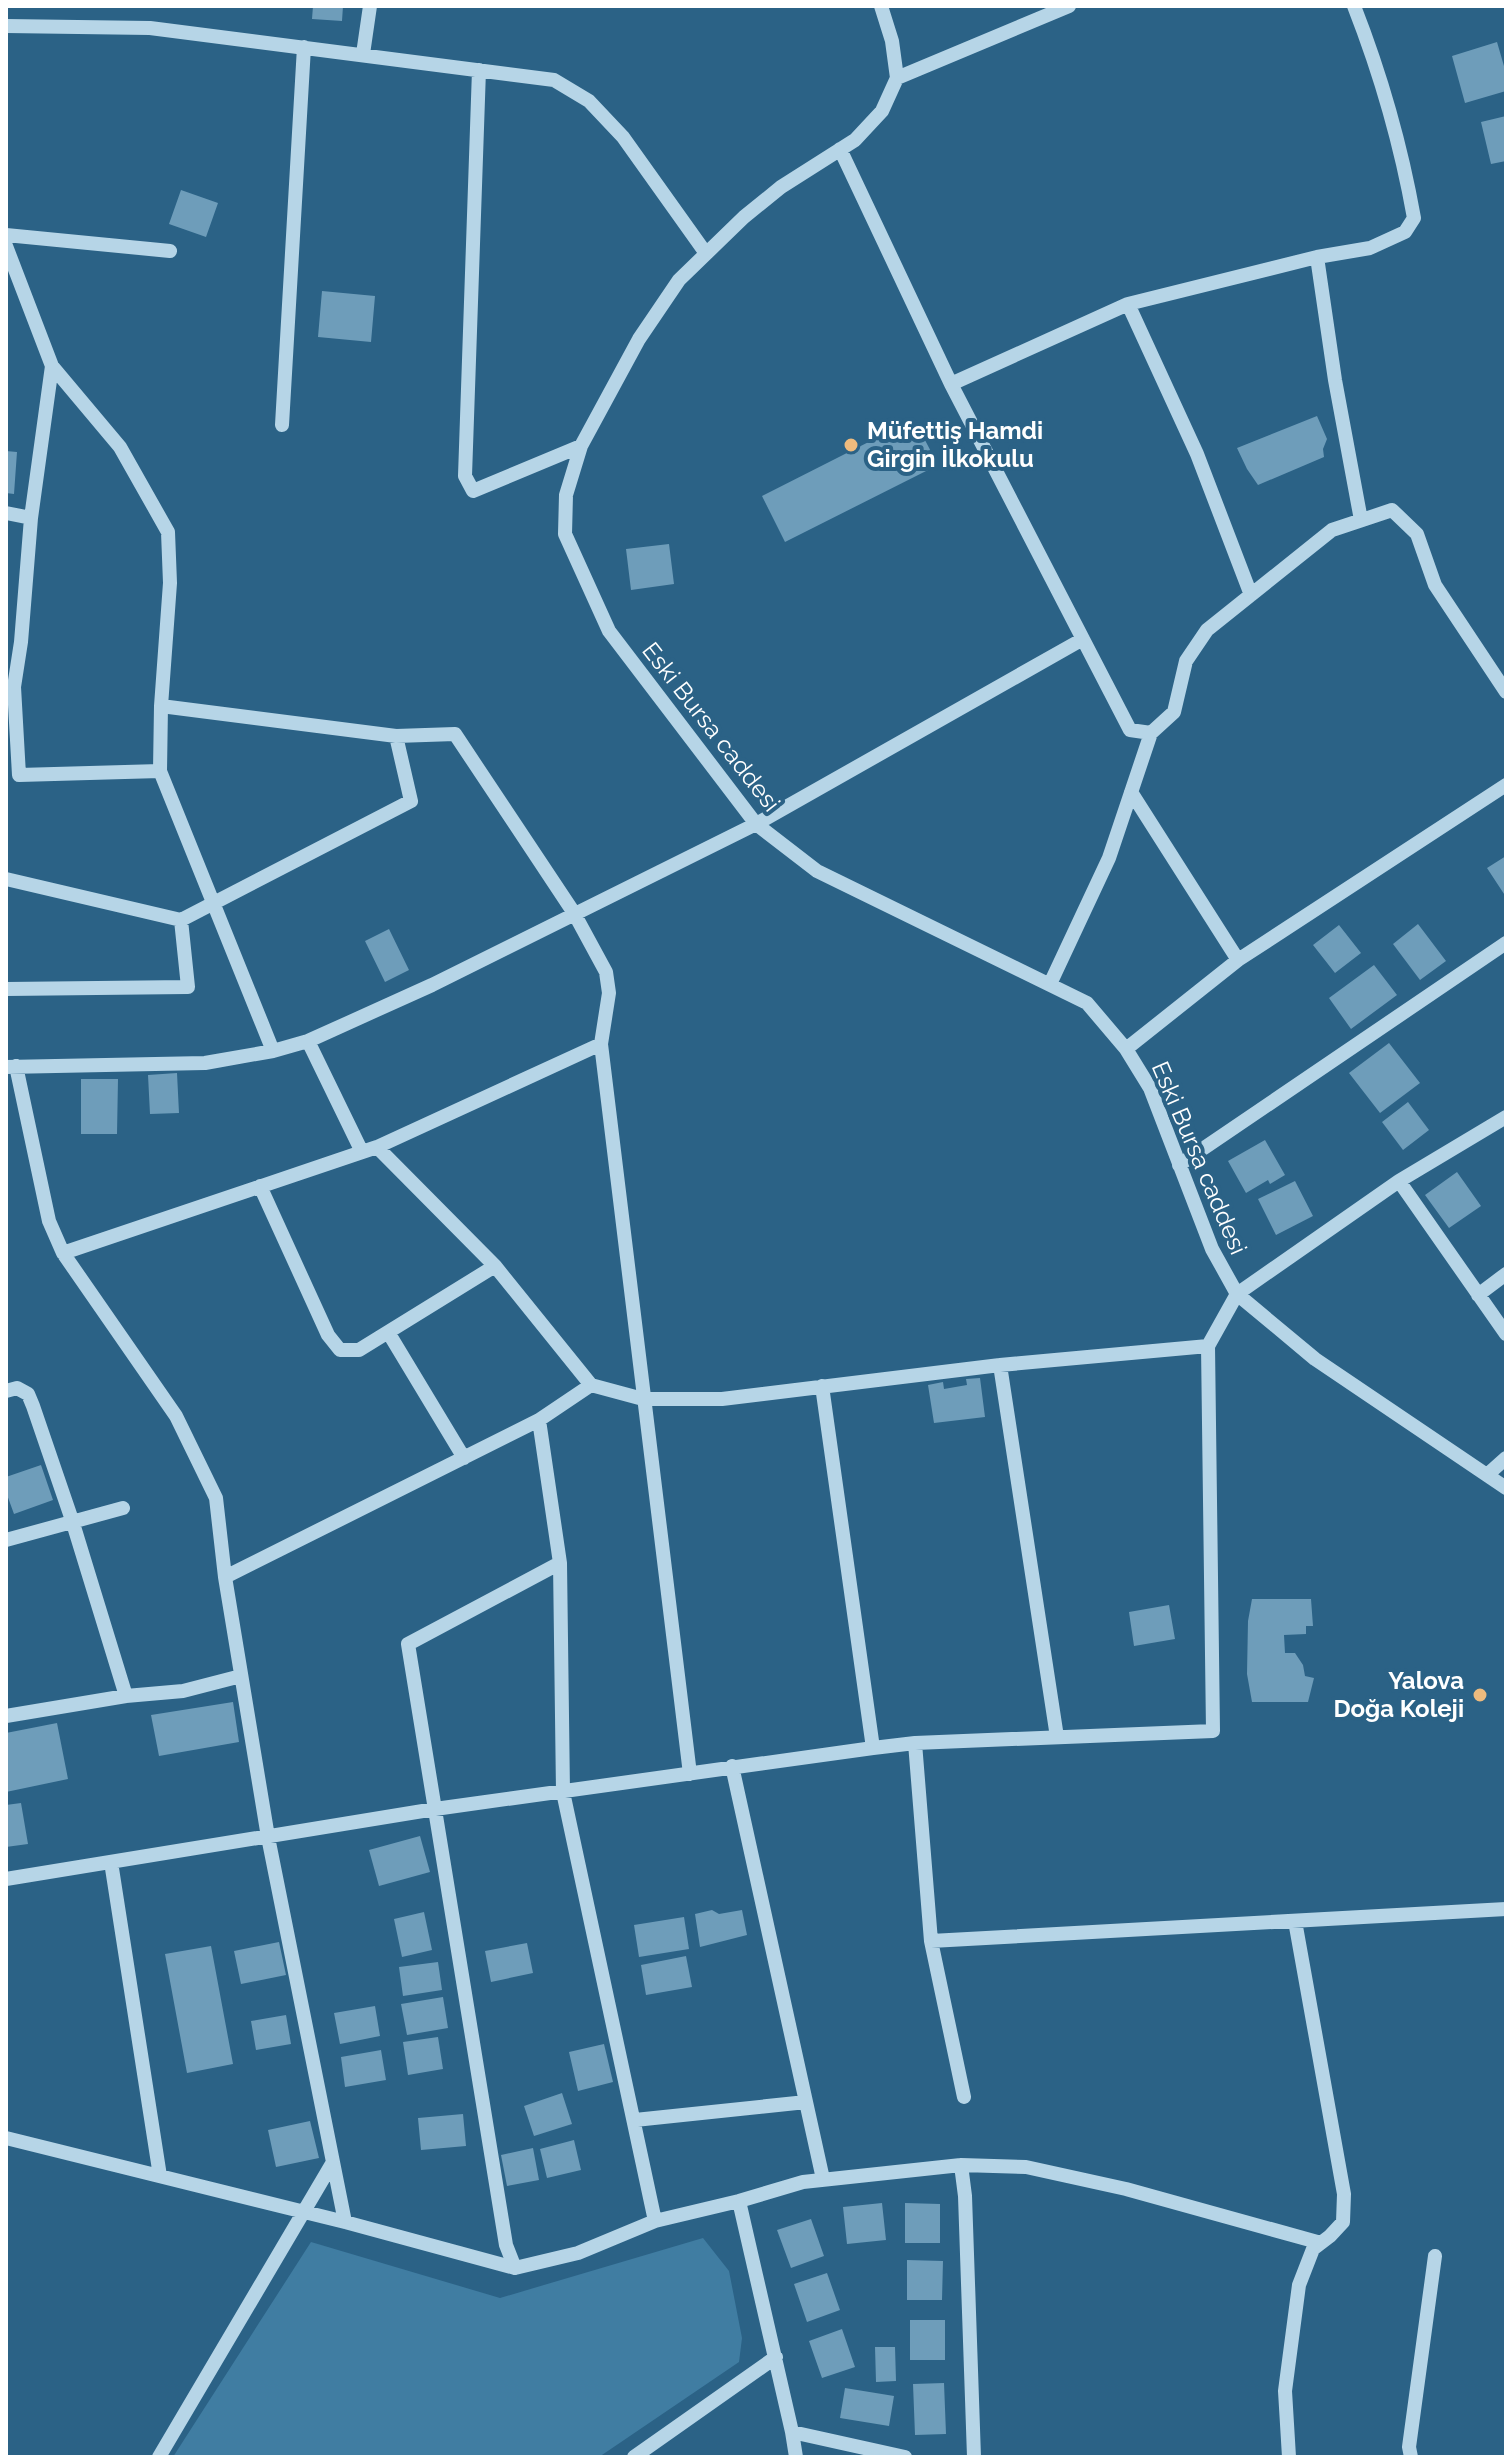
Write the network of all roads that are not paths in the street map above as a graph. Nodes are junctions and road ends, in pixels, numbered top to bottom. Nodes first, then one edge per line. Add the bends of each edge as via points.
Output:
1 (370, 6) edge
2 (881, 6) edge
3 (1069, 6) edge
4 (1354, 6) edge
5 (6, 26) edge
6 (304, 47) junction
7 (363, 54) junction
8 (479, 70) junction
9 (897, 78) junction
10 (840, 149) junction
11 (6, 235) edge
12 (6, 246) edge
13 (170, 251) dead end
14 (705, 252) junction
15 (1317, 257) junction
16 (1128, 304) junction
17 (52, 366) junction
18 (951, 384) junction
19 (282, 425) dead end
20 (581, 446) junction
21 (6, 513) edge
22 (31, 518) junction
23 (1361, 520) junction
24 (1251, 595) junction
25 (1083, 639) junction
26 (10, 686) edge
27 (1506, 692) edge
28 (161, 706) junction
29 (1151, 733) junction
30 (396, 736) junction
31 (160, 771) junction
32 (1506, 785) edge
33 (1131, 792) junction
34 (756, 824) junction
35 (6, 879) edge
36 (215, 903) junction
37 (574, 913) junction
38 (181, 920) junction
39 (1506, 943) edge
40 (1238, 960) junction
41 (1050, 984) junction
42 (6, 989) edge
43 (308, 1041) junction
44 (601, 1044) junction
45 (1126, 1049) junction
46 (273, 1051) junction
47 (11, 1066) edge
48 (1506, 1117) edge
49 (377, 1147) junction
50 (362, 1152) junction
51 (1179, 1165) junction
52 (1399, 1181) junction
53 (260, 1186) junction
54 (63, 1253) junction
55 (495, 1266) junction
56 (1506, 1274) edge
57 (1237, 1294) junction
58 (1478, 1295) junction
59 (388, 1332) junction
60 (1506, 1334) edge
61 (1208, 1346) junction
62 (1000, 1365) junction
63 (591, 1385) junction
64 (822, 1386) junction
65 (6, 1391) edge
66 (643, 1399) junction
67 (539, 1420) junction
68 (464, 1458) junction
69 (1506, 1458) edge
70 (1487, 1475) junction
71 (1506, 1488) edge
72 (123, 1508) dead end
73 (72, 1520) junction
74 (6, 1540) edge
75 (560, 1563) junction
76 (225, 1577) junction
77 (241, 1676) junction
78 (126, 1696) junction
79 (6, 1716) edge
80 (1057, 1737) junction
81 (915, 1743) junction
82 (873, 1748) junction
83 (732, 1766) junction
84 (690, 1774) junction
85 (563, 1792) junction
86 (435, 1809) junction
87 (268, 1837) junction
88 (111, 1862) junction
89 (6, 1879) edge
90 (1506, 1909) edge
91 (1295, 1921) junction
92 (931, 1941) junction
93 (964, 2097) dead end
94 (806, 2102) junction
95 (635, 2120) junction
96 (6, 2138) edge
97 (333, 2162) junction
98 (961, 2165) junction
99 (160, 2176) junction
100 (823, 2179) junction
101 (739, 2201) junction
102 (304, 2212) junction
103 (655, 2221) junction
104 (345, 2222) junction
105 (1321, 2243) junction
106 (1435, 2256) dead end
107 (515, 2268) junction
108 (776, 2357) junction
109 (792, 2432) junction
110 (159, 2457) edge
111 (634, 2457) edge
112 (796, 2457) edge
113 (905, 2457) edge
114 (974, 2457) edge
115 (1289, 2457) edge
116 (1411, 2457) edge

1 - 7 street
2 - 9 street
3 - 9 street
4 - 15 street via 1404,161 1414,218 1405,232 1370,248
5 - 6 street via 150,28
6 - 7 street
6 - 19 street
7 - 8 street
8 - 14 street via 554,80 589,101 623,137
8 - 20 street via 465,476 473,491
9 - 10 street, Eski Bursa caddesi via 882,111
10 - 14 street, Eski Bursa caddesi via 781,187
10 - 18 street
11 - 13 street
12 - 17 street
14 - 20 street, Eski Bursa caddesi via 639,339
15 - 16 street
15 - 23 street
16 - 18 street
16 - 24 street via 1197,454
17 - 22 street
17 - 28 street via 120,447 168,532 170,583
18 - 25 street
20 - 34 street, Eski Bursa caddesi via 566,495 565,534 585,580 609,631
21 - 22 street
22 - 26 street via 21,642
23 - 24 street via 1332,530
23 - 27 street via 1392,510 1417,534 1435,585
24 - 29 street via 1207,630 1186,661 1174,712
25 - 29 street via 1130,730
25 - 34 street
26 - 31 street via 19,775
28 - 30 street
28 - 31 street
29 - 33 street
30 - 36 street via 411,801
30 - 37 street via 455,734
31 - 36 street
32 - 40 street
33 - 40 street
33 - 41 street via 1109,858
34 - 37 street
34 - 41 street, Eski Bursa caddesi via 817,871
35 - 38 street
36 - 38 street
36 - 46 street
37 - 43 street
37 - 44 street via 606,972 609,993
38 - 42 street via 188,987
39 - 51 street
40 - 45 street
41 - 45 street, Eski Bursa caddesi via 1087,1003
43 - 46 street
43 - 50 street
44 - 49 street
44 - 66 street
45 - 51 street, Eski Bursa caddesi via 1150,1088
46 - 47 street via 205,1063
47 - 54 street via 49,1221
48 - 52 street
49 - 50 street
49 - 55 street
50 - 53 street
51 - 57 street, Eski Bursa caddesi via 1212,1249
52 - 57 street
52 - 58 street
53 - 54 street
53 - 59 street via 328,1335 340,1350 359,1350
54 - 76 street via 176,1416 216,1498
55 - 59 street
55 - 63 street
56 - 58 street
57 - 61 street
57 - 70 street, Eski Bursa caddesi via 1315,1359
58 - 60 street
59 - 68 street
61 - 62 street
61 - 80 street via 1213,1731
62 - 64 street
62 - 80 street
63 - 66 street
63 - 67 street
64 - 66 street via 722,1399
64 - 82 street
65 - 73 street via 17,1388 28,1394
66 - 84 street
67 - 68 street
67 - 75 street
68 - 76 street
69 - 70 street
70 - 71 street, Eski Bursa caddesi
72 - 73 street
73 - 74 street
73 - 78 street
75 - 85 street
75 - 86 street via 408,1644
76 - 77 street
77 - 78 street via 183,1691
77 - 87 street
78 - 79 street
80 - 81 street
81 - 82 street
81 - 92 street
82 - 83 street
83 - 84 street
83 - 94 street
84 - 85 street
85 - 86 street
85 - 95 street
86 - 87 street
86 - 107 street via 506,2245
87 - 88 street
87 - 97 street
88 - 89 street
88 - 99 street
90 - 91 street
91 - 92 street
91 - 105 street via 1344,2194 1343,2222
92 - 93 street
94 - 95 street
94 - 100 street
95 - 103 street
96 - 99 street
97 - 102 street
97 - 104 street
98 - 100 street
98 - 105 street via 1026,2167
98 - 114 street
99 - 102 street
100 - 101 street
101 - 103 street
101 - 108 street
102 - 104 street
102 - 110 street
103 - 107 street via 578,2253
104 - 107 street
105 - 115 street via 1313,2249 1299,2285 1285,2391
106 - 116 street
108 - 109 street
108 - 111 street
109 - 112 street
109 - 113 street

